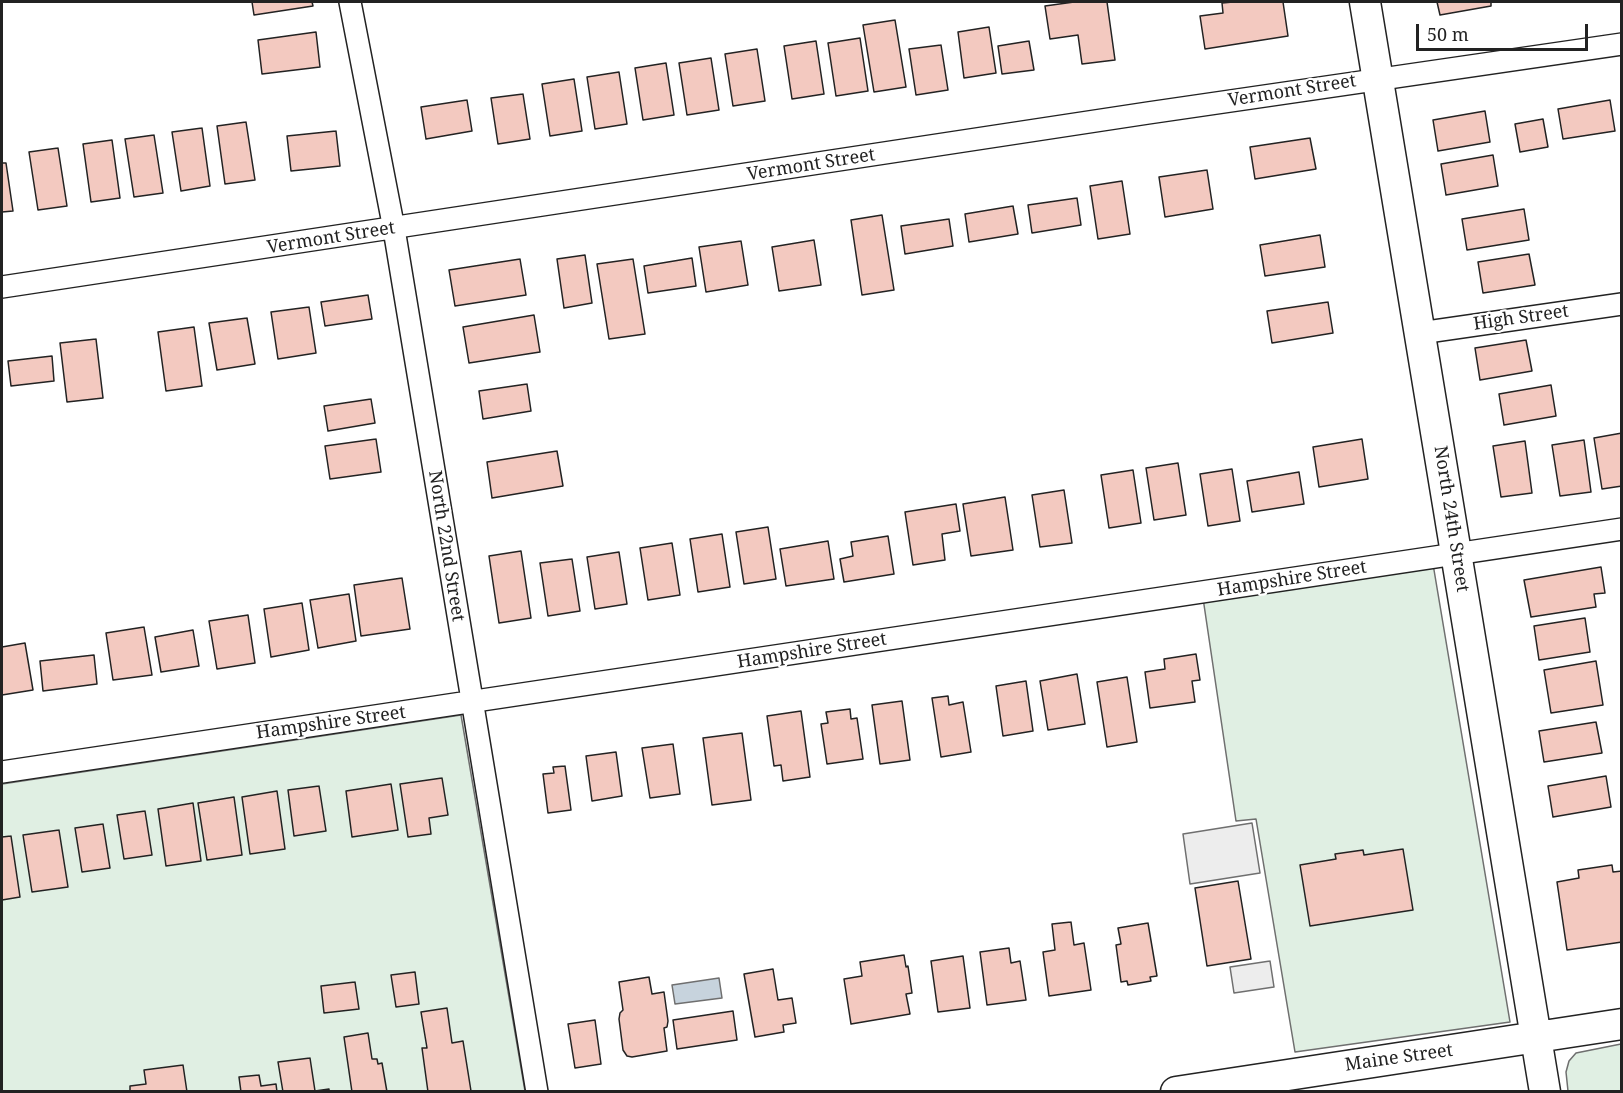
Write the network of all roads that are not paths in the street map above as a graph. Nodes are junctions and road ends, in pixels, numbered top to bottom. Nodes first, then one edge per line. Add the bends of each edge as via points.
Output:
1 (350, 2) edge
2 (1365, 2) edge
3 (1622, 44) edge
4 (1377, 78) junction
5 (394, 229) junction
6 (2, 288) edge
7 (1622, 304) edge
8 (1420, 333) junction
9 (1622, 529) edge
10 (1457, 554) junction
11 (472, 702) junction
12 (2, 772) edge
13 (1622, 1024) edge
14 (1537, 1037) junction
15 (537, 1092) edge
16 (1176, 1092) edge
17 (1545, 1092) edge

1 - 5 street, North 22nd Street
2 - 4 main road, North 24th Street
3 - 4 street, Vermont Street
4 - 5 street, Vermont Street
4 - 8 main road, North 24th Street
5 - 6 street, Vermont Street
5 - 11 street, North 22nd Street
7 - 8 street, High Street
8 - 10 main road, North 24th Street
9 - 10 street, Hampshire Street
10 - 11 street, Hampshire Street
10 - 14 main road, North 24th Street
11 - 12 street, Hampshire Street
11 - 15 street, North 22nd Street
13 - 14 main road, Maine Street
14 - 16 main road, Maine Street
14 - 17 main road, North 24th Street

